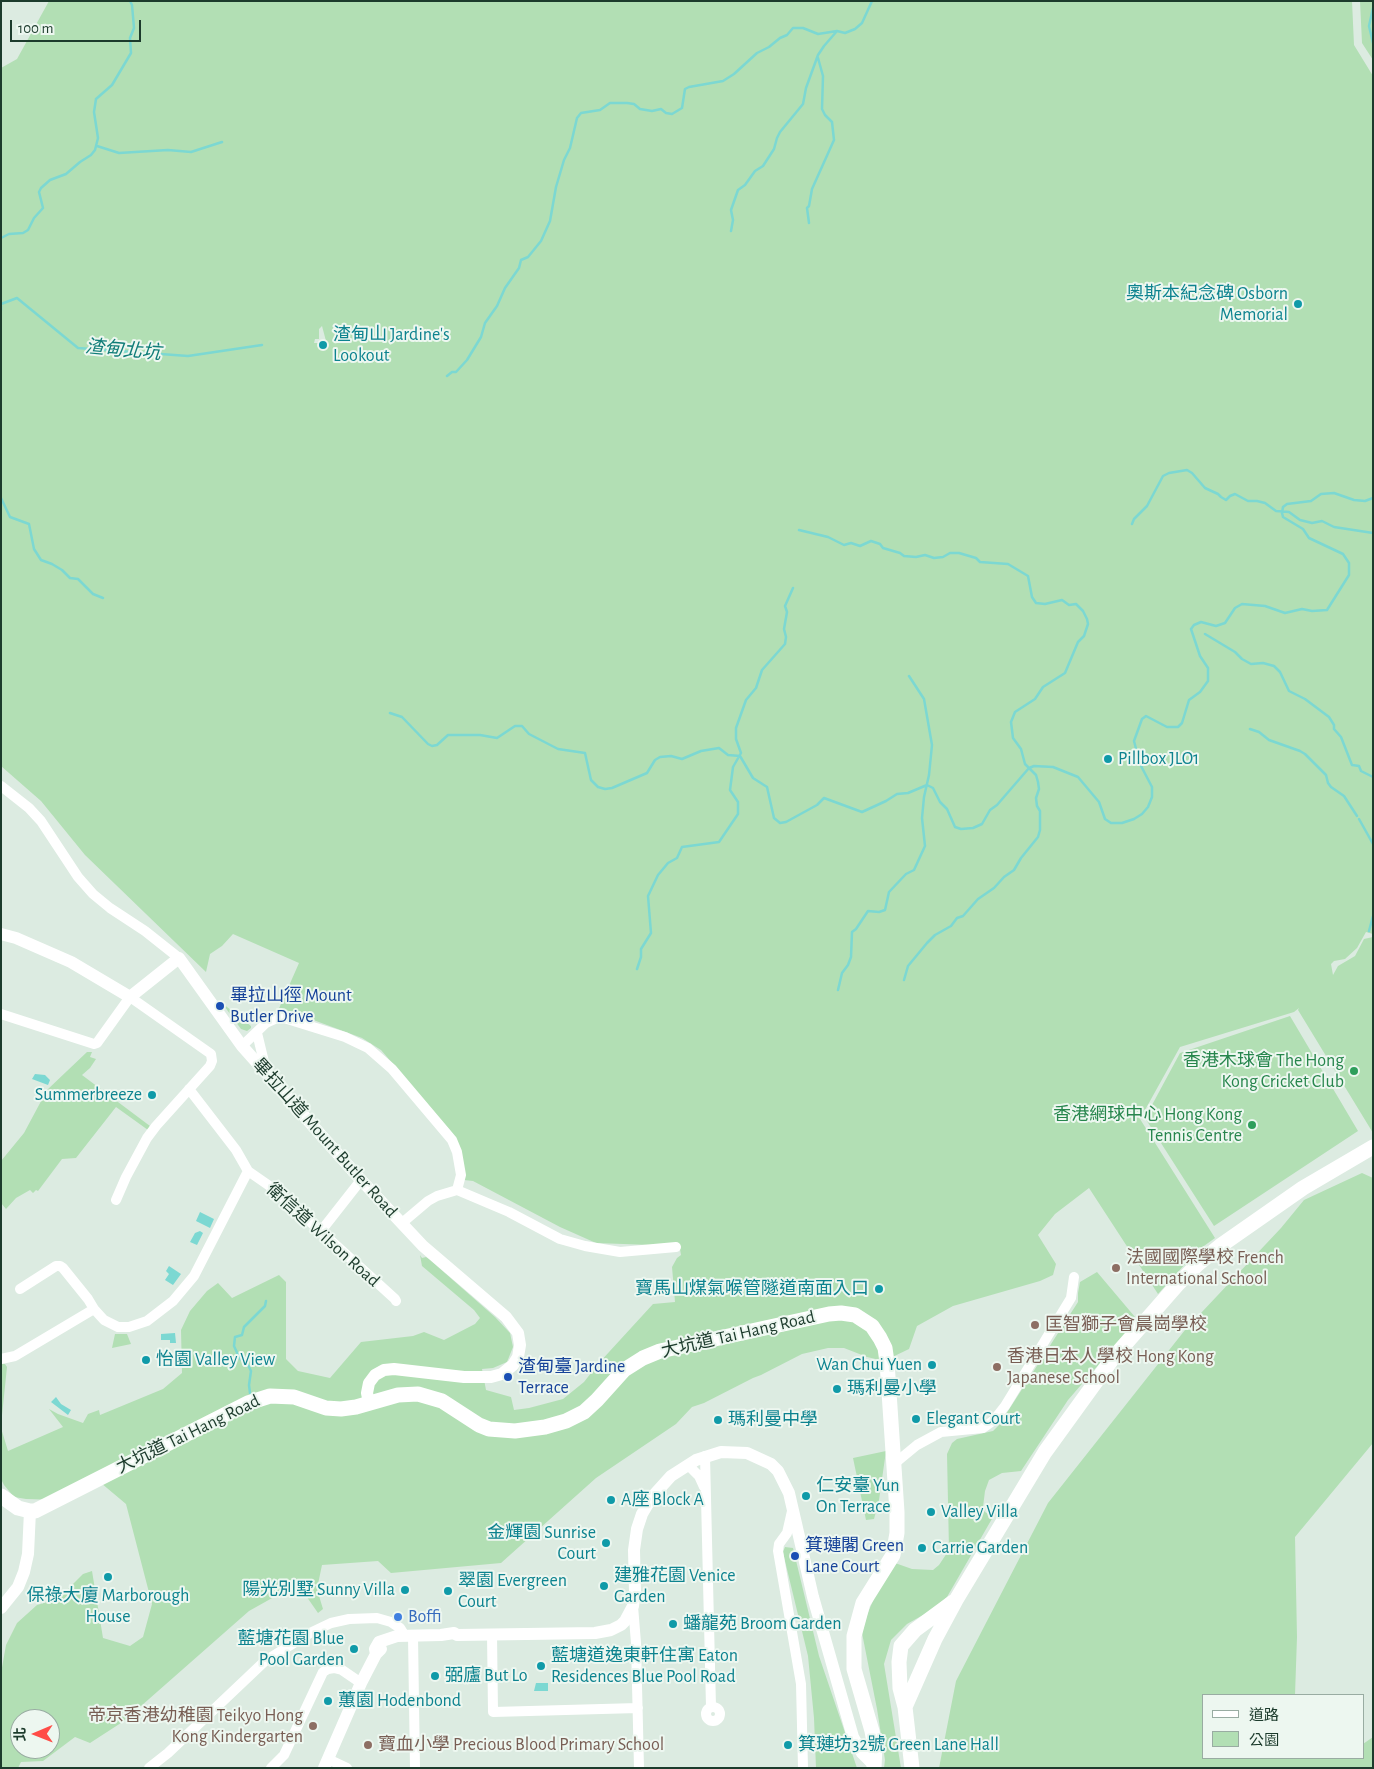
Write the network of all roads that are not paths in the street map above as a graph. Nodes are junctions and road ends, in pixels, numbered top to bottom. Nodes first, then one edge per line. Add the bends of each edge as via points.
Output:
1 (1, 786) edge
2 (1, 934) edge
3 (179, 958) junction
4 (130, 997) junction
5 (1, 1014) edge
6 (257, 1033) junction
7 (242, 1046) junction
8 (270, 1077) junction
9 (190, 1089) junction
10 (1373, 1148) edge
11 (248, 1171) junction
12 (361, 1180) junction
13 (457, 1190) junction
14 (116, 1200) dead end
15 (402, 1223) junction
16 (321, 1231) junction
17 (676, 1248) dead end
18 (1074, 1277) dead end
19 (20, 1289) dead end
20 (396, 1301) dead end
21 (94, 1309) junction
22 (1, 1359) edge
23 (369, 1403) junction
24 (704, 1456) junction
25 (894, 1464) junction
26 (688, 1465) junction
27 (706, 1492) junction
28 (1, 1496) edge
29 (792, 1505) junction
30 (30, 1511) junction
31 (800, 1539) junction
32 (779, 1554) junction
33 (956, 1600) junction
34 (632, 1606) junction
35 (1, 1608) edge
36 (625, 1621) junction
37 (915, 1630) junction
38 (492, 1634) junction
39 (409, 1636) junction
40 (636, 1636) junction
41 (935, 1640) junction
42 (361, 1683) junction
43 (711, 1707) dead end
44 (905, 1707) junction
45 (638, 1708) junction
46 (326, 1764) edge
47 (874, 1767) edge
48 (149, 1768) edge
49 (271, 1768) edge
50 (347, 1768) edge
51 (415, 1768) edge
52 (639, 1768) edge
53 (803, 1768) edge
54 (912, 1768) edge

1 - 3 street, 畢拉山道 Mount Butler Road via 41,821 93,894
2 - 4 street via 71,962
3 - 4 street
3 - 7 street, 畢拉山道 Mount Butler Road
4 - 5 street via 94,1044
4 - 9 street via 211,1054 210,1066
6 - 7 street
6 - 8 street
6 - 13 street via 271,1020 290,1019 353,1040 375,1053 452,1140 458,1152 461,1175
7 - 8 street, 畢拉山道 Mount Butler Road
8 - 12 street, 畢拉山道 Mount Butler Road
9 - 11 street
9 - 14 street via 147,1138
10 - 33 main road via 1274,1208 1220,1246 1177,1285 1113,1358 1045,1452
11 - 16 street, 衛信道 Wilson Road
11 - 21 street via 198,1270 169,1305 147,1321 129,1327 104,1320
12 - 15 street, 畢拉山道 Mount Butler Road
12 - 16 street
13 - 15 street via 428,1201
13 - 17 street via 560,1239 585,1246 620,1252
15 - 23 street, 畢拉山道 Mount Butler Road via 423,1246 513,1324 518,1333 520,1352 510,1369 491,1376 458,1377 384,1370 369,1383
16 - 20 street, 衛信道 Wilson Road
18 - 25 street via 1071,1298 994,1420 983,1428 941,1432 917,1445
19 - 21 street via 60,1266
21 - 22 street via 22,1352
23 - 25 main road, 大坑道 Tai Hang Road via 398,1395 418,1394 442,1401 489,1429 515,1431 545,1426 584,1412 624,1370 651,1354 829,1314 846,1313 872,1326 885,1348
23 - 30 main road, 大坑道 Tai Hang Road via 333,1409 294,1397 262,1398
24 - 26 street
24 - 27 street
24 - 29 street via 742,1451 764,1460 778,1471
25 - 47 main road, 大坑道 Tai Hang Road via 897,1518 894,1549 888,1565 863,1603 853,1648 856,1680 875,1747
26 - 27 street via 699,1476
26 - 34 street via 657,1490 642,1514 634,1550
27 - 43 street
28 - 30 main road
29 - 31 street
29 - 32 street via 787,1532 779,1544
30 - 35 street via 26,1565 13,1594
31 - 32 street via 782,1544
31 - 47 street via 853,1737
32 - 53 street via 800,1676
33 - 37 main road
33 - 41 main road
34 - 36 street
34 - 40 street
36 - 38 street via 611,1630 595,1632
36 - 40 street
37 - 41 main road via 930,1631
37 - 44 main road via 901,1646 900,1688
38 - 39 street via 472,1631 457,1635
38 - 45 street via 493,1712
39 - 42 street via 378,1642 376,1654
39 - 48 street via 391,1622 377,1618 331,1623 310,1633 265,1661
39 - 51 street
40 - 45 street
41 - 44 main road
42 - 46 street
42 - 49 street via 342,1670 334,1668 323,1672 284,1755
44 - 54 main road
45 - 52 street
46 - 50 street

